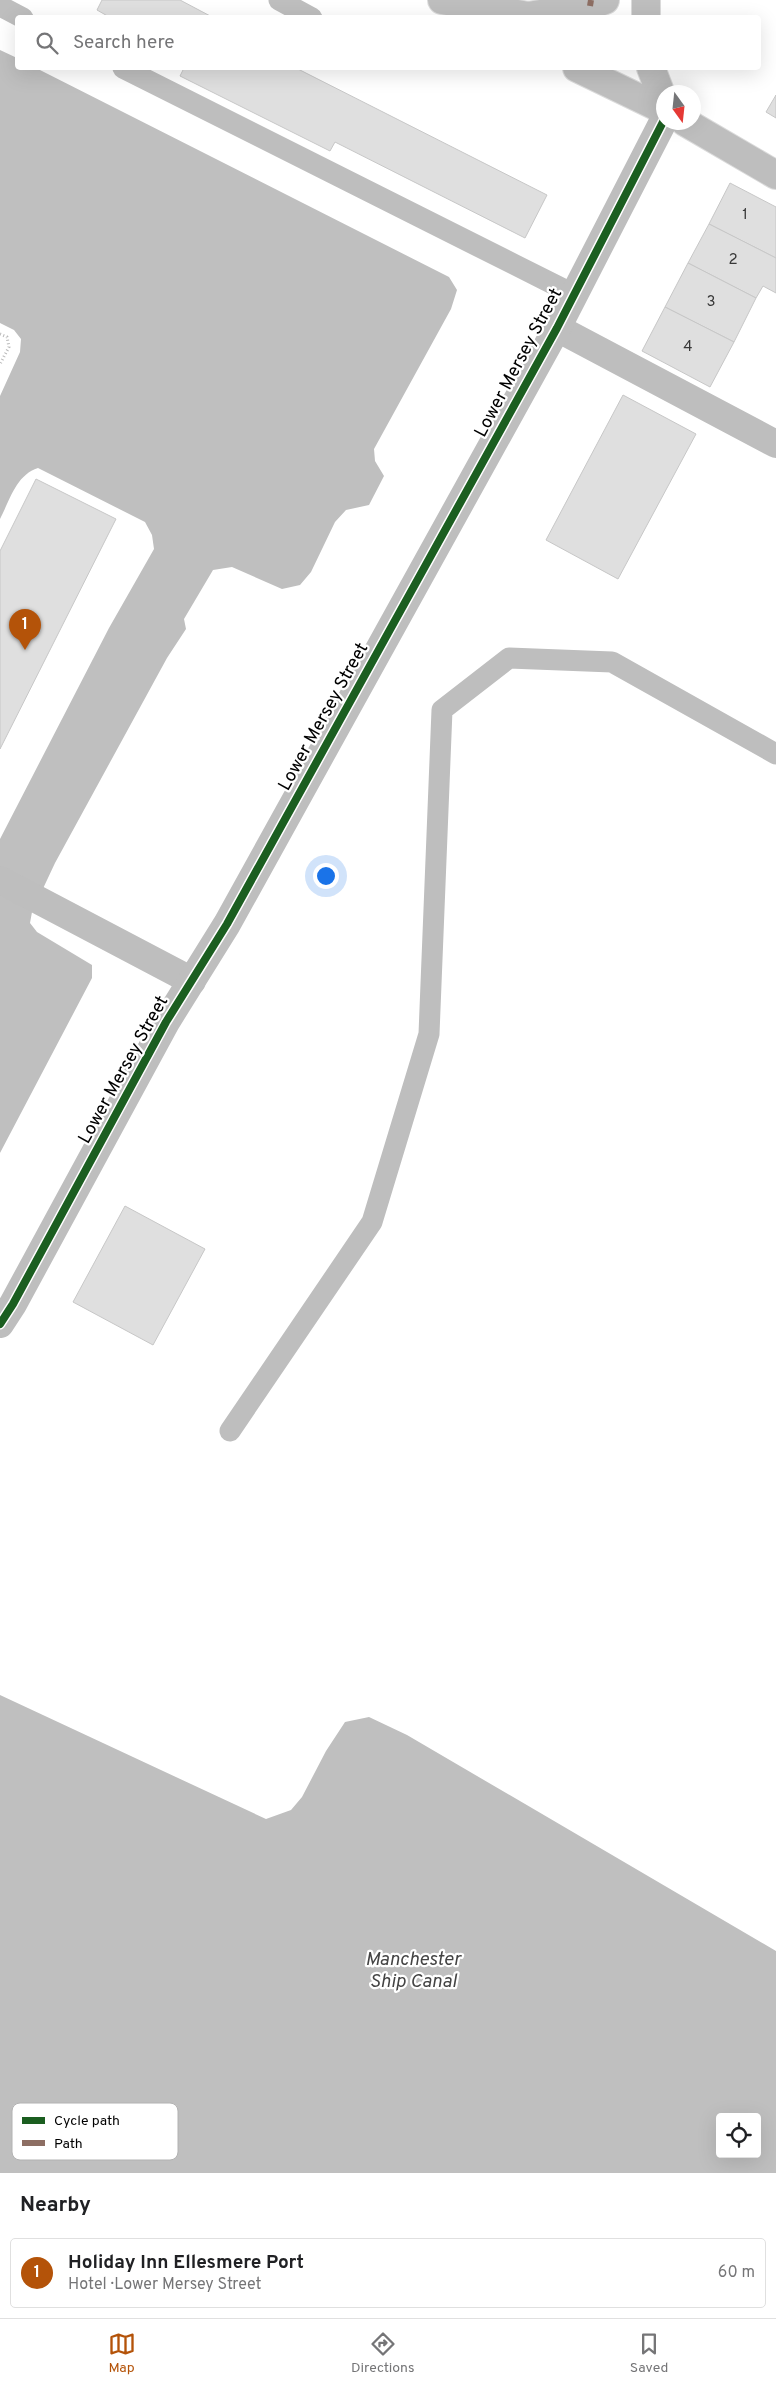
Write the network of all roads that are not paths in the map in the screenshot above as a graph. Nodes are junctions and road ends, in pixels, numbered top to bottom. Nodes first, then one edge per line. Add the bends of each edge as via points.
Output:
1 (279, 0) edge
2 (443, 0) edge
3 (605, 0) edge
4 (646, 0) edge
5 (0, 6) edge
6 (17, 15) edge
7 (306, 15) edge
8 (471, 15) edge
9 (523, 15) edge
10 (534, 15) edge
11 (646, 15) edge
12 (127, 70) edge
13 (582, 70) edge
14 (653, 70) edge
15 (658, 85) edge
16 (656, 106) edge
17 (659, 130) edge
18 (698, 130) edge
19 (776, 176) edge
20 (573, 294) junction
21 (557, 328) junction
22 (776, 444) edge
23 (776, 754) edge
24 (0, 880) edge
25 (192, 981) junction
26 (0, 1324) edge
27 (230, 1431) dead end

1 - 7 lane
2 - 8 street
2 - 9 street
3 - 10 street via 590,6
4 - 11 street
5 - 6 lane
12 - 20 lane
13 - 16 street
14 - 15 street
17 - 20 street, Lower Mersey Street
18 - 19 street
20 - 21 street, Lower Mersey Street
21 - 22 street
21 - 25 street, Lower Mersey Street via 219,920
23 - 27 lane via 612,662 508,658 442,710 429,1034 372,1222
24 - 25 street
25 - 26 street, Lower Mersey Street via 166,1022

